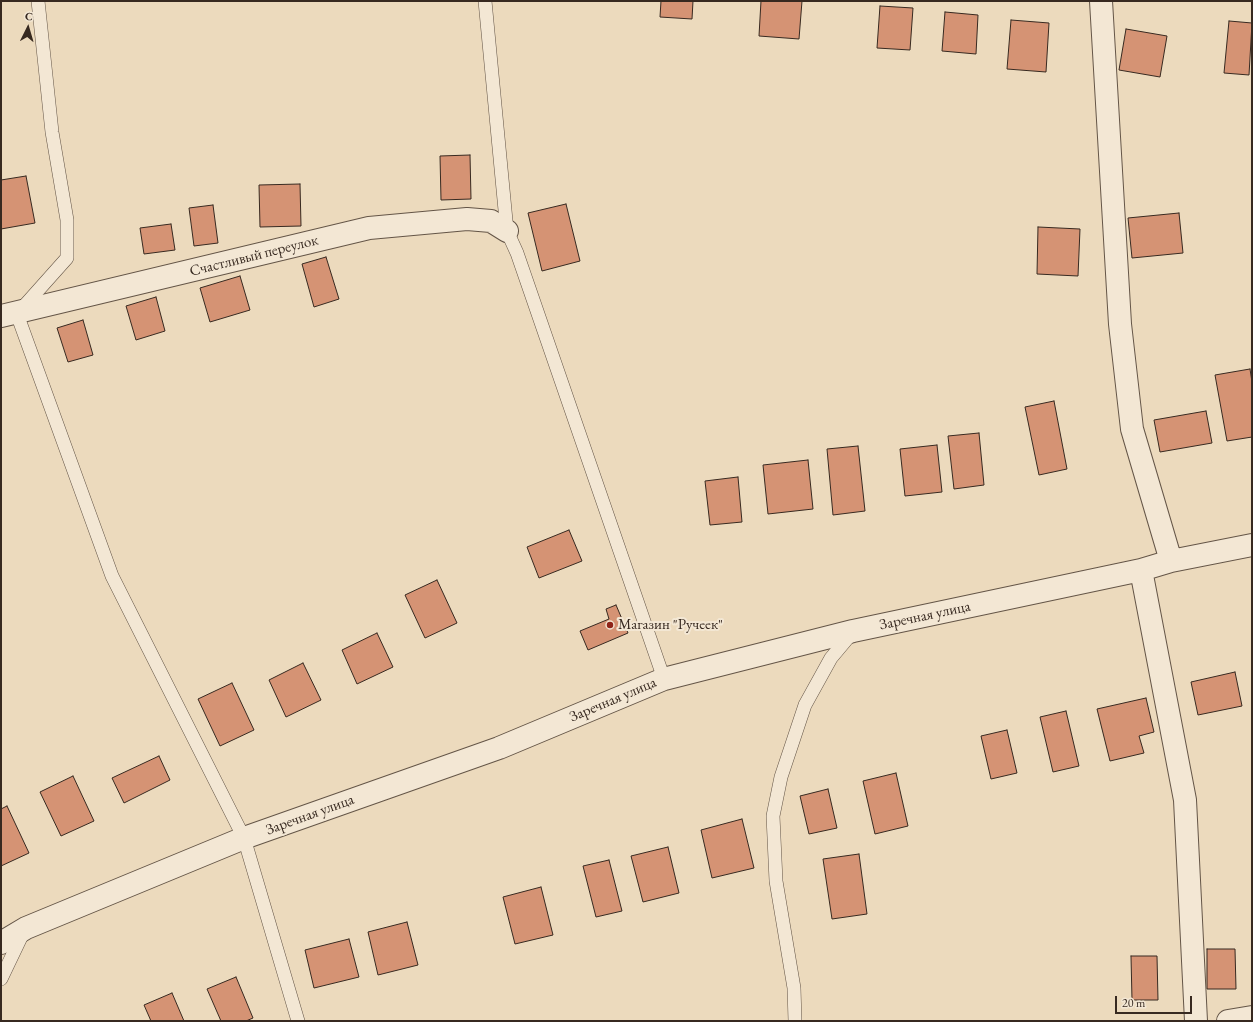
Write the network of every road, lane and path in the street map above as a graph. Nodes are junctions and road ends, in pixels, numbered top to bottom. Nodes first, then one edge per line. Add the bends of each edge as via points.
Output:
1 (38, 1) edge
2 (485, 1) edge
3 (1101, 1) edge
4 (507, 231) junction
5 (9, 315) edge
6 (1252, 545) edge
7 (1171, 561) junction
8 (1141, 570) junction
9 (853, 631) junction
10 (664, 679) junction
11 (244, 838) junction
12 (26, 928) junction
13 (1, 943) edge
14 (1, 980) edge
15 (1252, 1017) edge
16 (298, 1021) edge
17 (795, 1021) edge
18 (1196, 1021) edge
19 (1228, 1021) edge

1 - 5 lane via 52,132 67,220 67,258
2 - 4 lane
3 - 7 street via 1120,324 1130,414 1132,429
4 - 5 street, Счастливый переулок via 491,221 467,219 369,228
4 - 10 lane via 520,261
5 - 11 lane via 112,576
6 - 7 street, Заречная улица
7 - 8 street, Заречная улица
8 - 9 street, Заречная улица
8 - 18 street via 1185,800
9 - 10 street, Заречная улица
9 - 17 lane via 831,658 804,705 781,778 774,816 776,881 794,988
10 - 11 street, Заречная улица via 499,748
11 - 12 street, Заречная улица
11 - 16 lane
12 - 13 street, Заречная улица
12 - 14 lane
15 - 19 street

